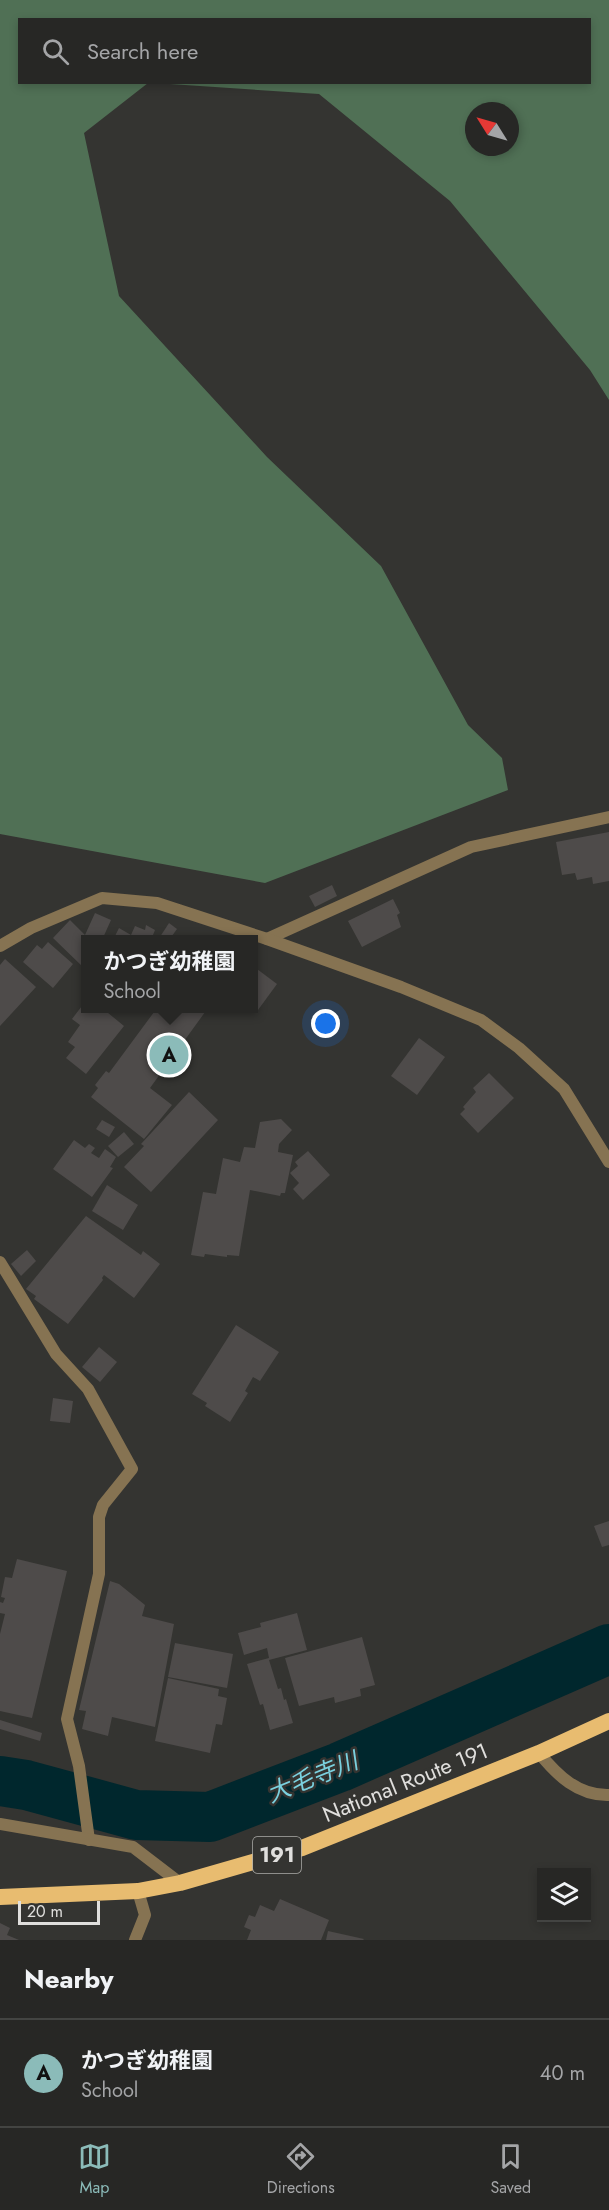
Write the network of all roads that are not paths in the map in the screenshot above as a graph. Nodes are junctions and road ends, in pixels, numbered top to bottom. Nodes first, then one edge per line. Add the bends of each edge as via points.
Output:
1 (609, 817) edge
2 (255, 935) edge
3 (258, 936) edge
4 (267, 939) junction
5 (0, 946) edge
6 (609, 1162) edge
7 (0, 1262) edge
8 (609, 1720) edge
9 (539, 1753) junction
10 (609, 1795) edge
11 (0, 1824) edge
12 (88, 1833) junction
13 (180, 1883) junction
14 (138, 1891) junction
15 (0, 1898) edge
16 (135, 1940) edge

1 - 4 street via 471,847
2 - 5 street via 157,903 102,898 30,928
3 - 4 street
4 - 6 street via 481,1020 564,1089
7 - 12 street via 56,1354 88,1389 132,1469 103,1505 99,1517 99,1574 67,1719 79,1766
8 - 9 highway, National Route 191 / 191
9 - 10 street via 555,1772 578,1788
9 - 13 highway, National Route 191 / 191 via 302,1848
11 - 12 street
12 - 13 street via 133,1847
13 - 14 highway, National Route 191 / 191
14 - 15 highway, National Route 191 / 191
14 - 16 street via 145,1916

